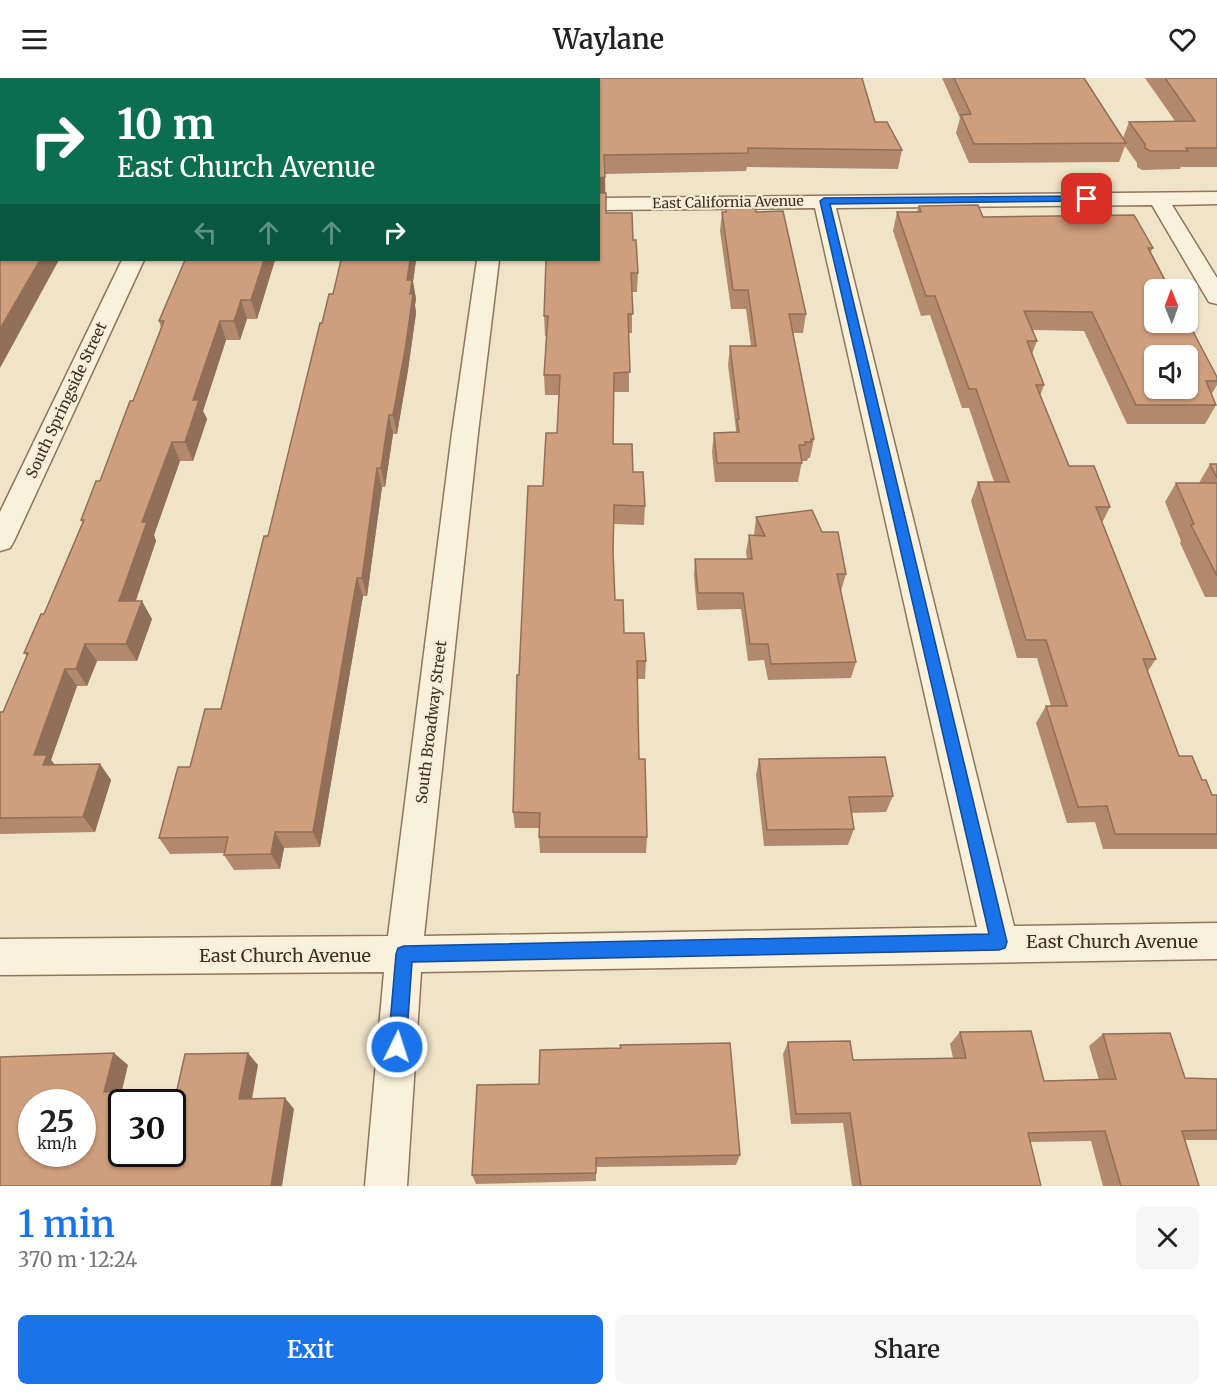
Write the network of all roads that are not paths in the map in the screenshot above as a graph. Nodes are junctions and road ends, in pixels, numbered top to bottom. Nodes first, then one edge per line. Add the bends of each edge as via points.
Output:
1 (1158, 198) junction
2 (1217, 198) edge
3 (824, 201) junction
4 (600, 204) edge
5 (133, 261) edge
6 (488, 261) edge
7 (1217, 297) edge
8 (0, 542) edge
9 (1217, 940) edge
10 (999, 942) junction
11 (404, 954) junction
12 (0, 957) edge
13 (386, 1186) edge

1 - 2 street, East California Avenue
1 - 3 street, East California Avenue
1 - 7 street
3 - 4 street, East California Avenue
3 - 10 street
5 - 8 street, South Springside Street
6 - 11 street, South Broadway Street
9 - 10 street, East Church Avenue
10 - 11 street, East Church Avenue
11 - 12 street, East Church Avenue
11 - 13 street, South Broadway Street

